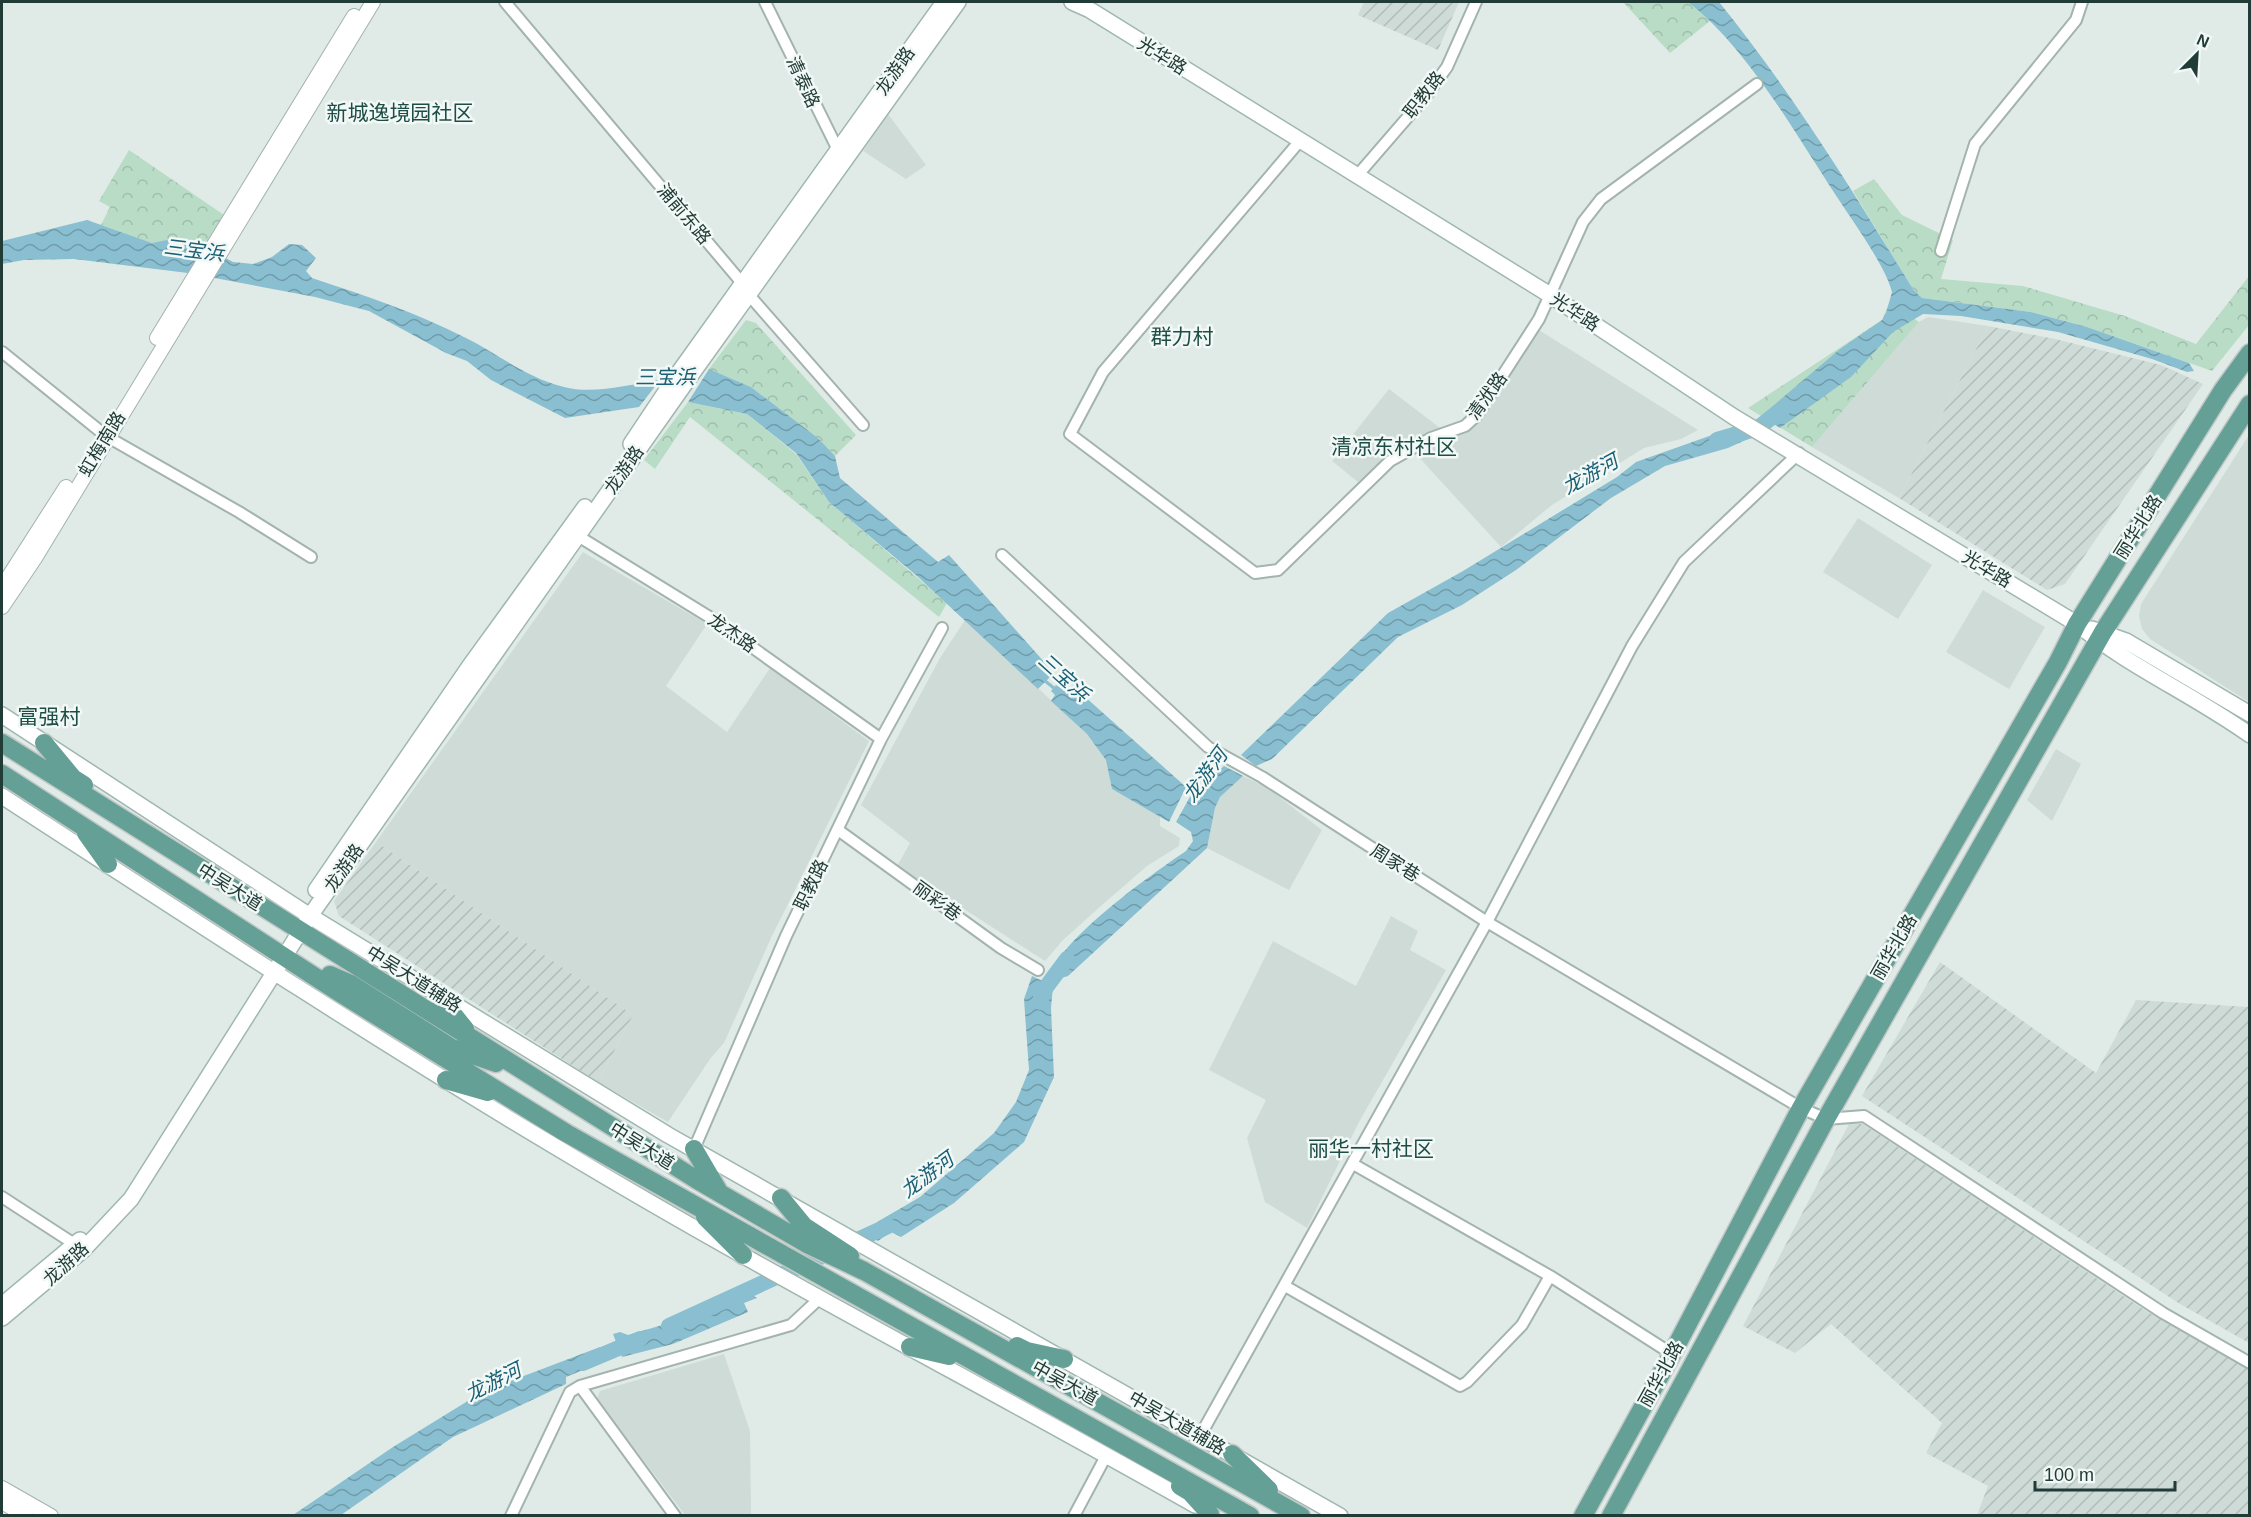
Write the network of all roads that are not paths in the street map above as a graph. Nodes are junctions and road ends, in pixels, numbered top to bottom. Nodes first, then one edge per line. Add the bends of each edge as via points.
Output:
1 (363, 2) edge
2 (373, 2) edge
3 (505, 2) edge
4 (765, 2) edge
5 (944, 2) edge
6 (958, 2) edge
7 (1072, 2) edge
8 (1476, 2) edge
9 (2082, 2) edge
10 (1757, 84) dead end
11 (1299, 142) junction
12 (842, 156) junction
13 (1356, 177) junction
14 (221, 243) junction
15 (1941, 251) dead end
16 (746, 289) junction
17 (1550, 295) junction
18 (2, 352) edge
19 (2250, 353) edge
20 (665, 402) junction
21 (2250, 404) edge
22 (864, 425) dead end
23 (103, 433) junction
24 (1798, 453) junction
25 (578, 536) junction
26 (1002, 555) dead end
27 (311, 557) dead end
28 (2116, 562) junction
29 (2138, 578) junction
30 (2, 588) edge
31 (2, 607) edge
32 (2077, 624) junction
33 (942, 628) dead end
34 (2101, 637) junction
35 (2, 714) edge
36 (2250, 714) edge
37 (2250, 735) edge
38 (882, 739) junction
39 (2, 743) edge
40 (44, 743) junction
41 (2, 754) edge
42 (2, 774) edge
43 (2, 796) edge
44 (100, 806) junction
45 (124, 820) junction
46 (74, 821) junction
47 (838, 830) junction
48 (108, 864) junction
49 (231, 888) junction
50 (306, 913) junction
51 (1487, 922) junction
52 (297, 929) junction
53 (276, 963) junction
54 (1038, 970) dead end
55 (340, 993) junction
56 (436, 993) junction
57 (473, 1040) junction
58 (526, 1074) junction
59 (446, 1080) junction
60 (512, 1100) junction
61 (1801, 1108) junction
62 (1826, 1119) junction
63 (694, 1149) junction
64 (670, 1163) junction
65 (1353, 1164) junction
66 (720, 1193) junction
67 (2, 1197) edge
68 (781, 1198) joint
69 (689, 1201) junction
70 (719, 1218) junction
71 (821, 1236) junction
72 (79, 1247) junction
73 (845, 1250) junction
74 (743, 1255) junction
75 (1550, 1276) junction
76 (1285, 1286) junction
77 (820, 1298) junction
78 (2, 1305) edge
79 (945, 1316) junction
80 (2, 1318) edge
81 (916, 1340) junction
82 (1672, 1354) junction
83 (1064, 1359) junction
84 (2250, 1363) edge
85 (1064, 1383) junction
86 (580, 1386) junction
87 (1200, 1436) junction
88 (1122, 1444) junction
89 (1232, 1454) junction
90 (1106, 1456) junction
91 (1145, 1457) junction
92 (2, 1488) edge
93 (1265, 1495) junction
94 (2, 1502) edge
95 (1294, 1512) edge
96 (1212, 1514) edge
97 (26, 1515) edge
98 (51, 1515) edge
99 (512, 1515) edge
100 (675, 1515) edge
101 (1074, 1515) edge
102 (1250, 1515) edge
103 (1340, 1515) edge
104 (1583, 1515) edge
105 (1611, 1515) edge

1 - 14 street
2 - 14 street
3 - 16 street, 浦前东路
4 - 12 street, 清泰路
5 - 12 main road, 龙游路
6 - 12 main road, 龙游路
7 - 11 main road, 光华路
8 - 13 street, 职教路 via 1447,67
9 - 15 street via 2076,20 1975,144
10 - 17 street, 清洑路 via 1602,199 1583,222
11 - 13 main road, 光华路
11 - 17 street, 清洑路 via 1103,372 1070,434 1255,573 1278,570 1389,461 1431,438 1465,426 1477,415 1539,319
12 - 16 main road, 龙游路
13 - 17 main road, 光华路
14 - 23 street, 虹梅南路
16 - 20 main road, 龙游路
16 - 22 street, 浦前东路
17 - 24 main road, 光华路 via 1734,417
18 - 23 street
19 - 28 main road, 丽华北路
20 - 25 main road, 龙游路
20 - 50 main road, 龙游路 via 469,667
21 - 29 main road, 丽华北路
23 - 27 street
23 - 30 street, 虹梅南路
23 - 31 street, 虹梅南路 via 35,558
24 - 32 main road, 光华路
24 - 51 street via 1684,562 1632,646
25 - 38 street, 龙杰路 via 711,618
25 - 50 main road, 龙游路
26 - 51 street, 周家巷 via 1208,747 1262,777
28 - 29 main road
28 - 32 main road, 丽华北路
29 - 34 main road, 丽华北路
32 - 34 main road, 光华路
32 - 61 main road, 丽华北路
33 - 38 street, 职教路
34 - 36 main road, 光华路 via 2126,641
34 - 37 main road, 光华路
34 - 62 main road, 丽华北路
35 - 40 main road, 中吴大道辅路
38 - 47 street, 职教路
39 - 44 main road, 中吴大道
40 - 45 main road via 73,778
40 - 50 main road, 中吴大道辅路
41 - 44 main road via 66,797
42 - 46 main road, 中吴大道
43 - 48 main road
44 - 45 main road, 中吴大道
45 - 49 main road, 中吴大道
46 - 48 main road
46 - 49 main road via 121,840 228,911 243,914 245,908
46 - 53 main road, 中吴大道
47 - 54 street, 丽彩巷 via 1001,948
47 - 63 street, 职教路 via 786,936
48 - 53 main road
49 - 52 main road, 中吴大道
50 - 52 main road, 龙游路
50 - 56 main road, 中吴大道辅路
51 - 61 street, 周家巷
51 - 65 street
52 - 53 main road, 龙游路
52 - 57 main road, 中吴大道
53 - 55 main road, 中吴大道
53 - 59 main road
53 - 72 main road, 龙游路 via 126,1187
55 - 58 main road via 327,979 330,975 453,1048
55 - 60 main road, 中吴大道
56 - 57 main road
56 - 63 main road, 中吴大道辅路
57 - 58 main road, 中吴大道
58 - 64 main road, 中吴大道
59 - 60 main road
59 - 74 main road
60 - 64 main road via 565,1119 658,1173 675,1177 677,1173
60 - 69 main road, 中吴大道
61 - 62 street, 周家巷
61 - 82 main road, 丽华北路
62 - 84 street via 1864,1116 2163,1313
62 - 105 main road, 丽华北路
63 - 66 main road
63 - 68 main road, 中吴大道辅路
64 - 66 main road, 中吴大道
65 - 75 street
65 - 76 street
66 - 71 main road, 中吴大道
67 - 72 street
68 - 71 main road via 804,1226
69 - 70 main road, 中吴大道
69 - 74 main road
70 - 71 main road via 712,1208 714,1204 724,1205 765,1228
70 - 81 main road, 中吴大道 via 811,1268
71 - 73 main road, 中吴大道
72 - 78 main road, 龙游路
72 - 80 main road, 龙游路
73 - 79 main road, 中吴大道 via 864,1271
73 - 83 main road, 中吴大道辅路
74 - 77 main road
75 - 76 street via 1522,1325 1460,1386
75 - 82 street
76 - 87 street
77 - 81 main road
77 - 86 street via 791,1324
79 - 83 main road via 978,1324 1027,1351
79 - 85 main road, 中吴大道
81 - 85 main road via 971,1347 1057,1397 1072,1400 1076,1394
81 - 88 main road, 中吴大道 via 982,1376 1020,1388
81 - 90 main road
82 - 104 main road, 丽华北路
83 - 87 main road, 中吴大道辅路
85 - 93 main road, 中吴大道
86 - 99 street via 570,1392
86 - 100 street
87 - 89 main road, 中吴大道辅路
88 - 91 main road, 中吴大道
88 - 93 main road via 1112,1432 1114,1427 1130,1430 1213,1477
89 - 95 main road
89 - 103 main road, 中吴大道辅路
90 - 96 main road
90 - 101 street
91 - 96 main road via 1161,1476 1190,1492
91 - 102 main road, 中吴大道
92 - 98 street
93 - 95 main road, 中吴大道
94 - 97 street

